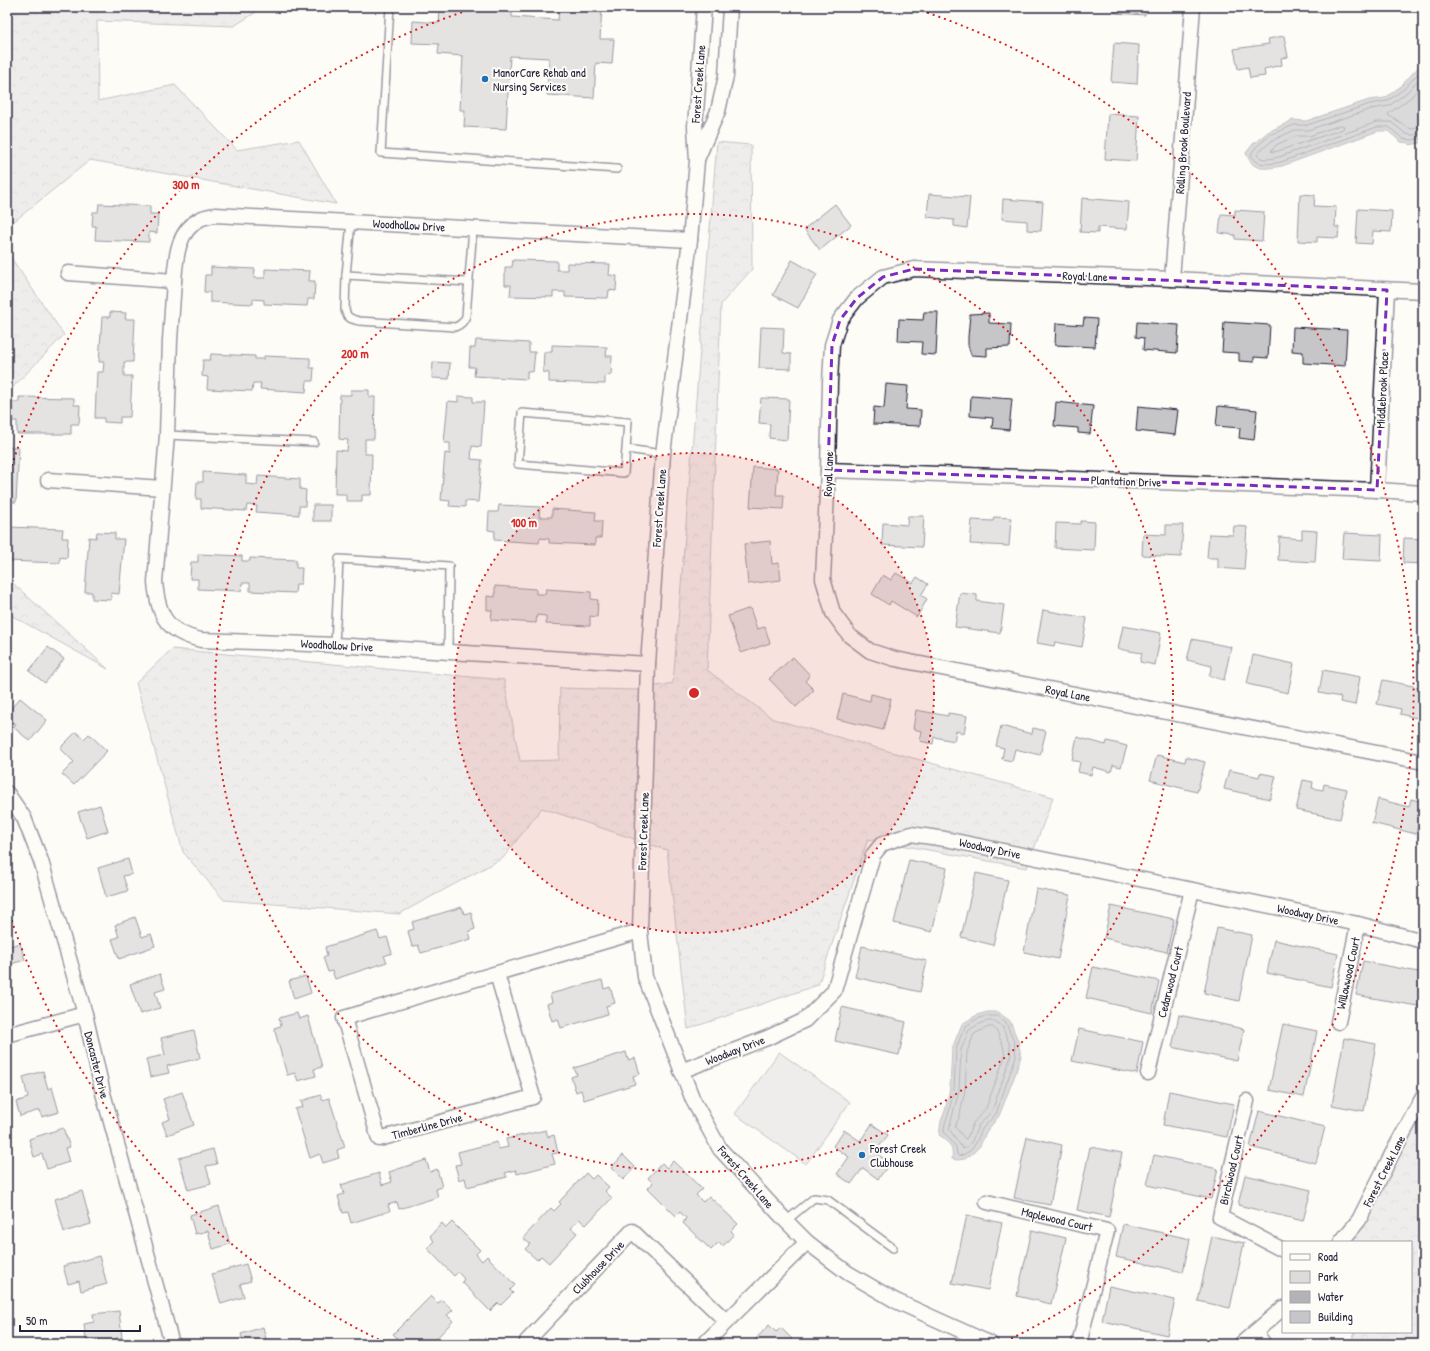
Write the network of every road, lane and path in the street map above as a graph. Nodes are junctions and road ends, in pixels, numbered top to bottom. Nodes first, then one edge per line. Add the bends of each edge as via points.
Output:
1 (390, 7) edge
2 (704, 7) edge
3 (730, 7) edge
4 (1193, 7) edge
5 (697, 162) junction
6 (617, 169) dead end
7 (351, 222) junction
8 (473, 228) junction
9 (690, 240) junction
10 (68, 273) dead end
11 (346, 275) junction
12 (1172, 279) junction
13 (174, 281) junction
14 (468, 282) junction
15 (1387, 290) junction
16 (1423, 291) edge
17 (167, 435) junction
18 (314, 442) dead end
19 (626, 449) junction
20 (663, 454) junction
21 (828, 470) junction
22 (48, 480) dead end
23 (162, 488) junction
24 (1377, 490) junction
25 (1423, 493) edge
26 (335, 645) junction
27 (448, 651) junction
28 (648, 664) junction
29 (1423, 762) edge
30 (7, 793) edge
31 (1192, 890) junction
32 (1358, 924) junction
33 (640, 930) junction
34 (1423, 941) edge
35 (497, 974) junction
36 (85, 1014) junction
37 (1338, 1022) dead end
38 (7, 1035) edge
39 (681, 1070) junction
40 (1148, 1073) dead end
41 (1423, 1097) edge
42 (1247, 1101) dead end
43 (987, 1202) dead end
44 (786, 1221) junction
45 (1342, 1241) edge
46 (808, 1242) junction
47 (893, 1248) dead end
48 (1282, 1249) edge
49 (1282, 1309) edge
50 (726, 1322) junction
51 (1255, 1332) junction
52 (172, 1344) edge
53 (530, 1344) edge
54 (704, 1344) edge
55 (991, 1344) edge
56 (1079, 1344) edge
57 (1241, 1344) edge
58 (1264, 1344) edge

1 - 6 lane via 381,153
2 - 5 street, Forest Creek Lane via 695,126
3 - 5 street, Forest Creek Lane via 726,76 718,111
4 - 12 street, Rolling Brook Boulevard
5 - 9 street, Forest Creek Lane
7 - 8 street, Woodhollow Drive
7 - 11 lane
7 - 13 street, Woodhollow Drive via 215,215 201,219 189,227 180,240
8 - 9 street, Woodhollow Drive
8 - 14 lane
9 - 20 street, Forest Creek Lane
10 - 13 street
11 - 14 lane
11 - 14 lane via 345,310 353,320 455,327 460,326 466,316
12 - 15 street, Royal Lane
12 - 21 street, Royal Lane via 914,269 883,277 857,298 840,320 832,345
13 - 17 street, Woodhollow Drive
15 - 16 street, Royal Lane
15 - 24 street, Middlebrook Place
17 - 18 lane
17 - 23 street, Woodhollow Drive
19 - 19 lane via 628,422 522,414 518,464 624,473
19 - 20 lane
20 - 28 street, Forest Creek Lane
21 - 24 street, Plantation Drive
21 - 29 street, Royal Lane via 823,578 833,613 850,636 870,651 895,659
22 - 23 street
23 - 26 street, Woodhollow Drive via 155,582 156,598 165,620 188,637 201,640
24 - 25 street, Plantation Drive
26 - 27 street, Woodhollow Drive
26 - 27 lane via 339,559 448,566
27 - 28 street, Woodhollow Drive
28 - 33 street, Forest Creek Lane
30 - 36 street, Doncaster Drive via 24,818 41,861
31 - 32 street, Woodway Drive
31 - 39 street, Woodway Drive via 945,839 911,834 882,844 873,855 834,991 806,1020 767,1038
31 - 40 street, Cedarwood Court
32 - 34 street, Woodway Drive
32 - 37 street, Willowwood Court
33 - 35 street, Timberline Drive
33 - 39 street, Forest Creek Lane via 645,977
35 - 35 street, Timberline Drive via 344,1018 379,1139 533,1097
36 - 38 street
36 - 52 street, Doncaster Drive via 103,1093
39 - 44 street, Forest Creek Lane via 693,1100 720,1149
41 - 45 street, Forest Creek Lane via 1359,1220
42 - 48 street, Birchwood Court via 1220,1217
43 - 56 street, Maplewood Court via 1107,1231
44 - 46 street, Forest Creek Lane
44 - 47 lane via 814,1198 828,1200
46 - 50 street
46 - 55 street, Forest Creek Lane via 848,1272 896,1301
49 - 51 street
50 - 53 street, Clubhouse Drive via 632,1231 527,1341
50 - 54 street
51 - 57 street
51 - 58 street

